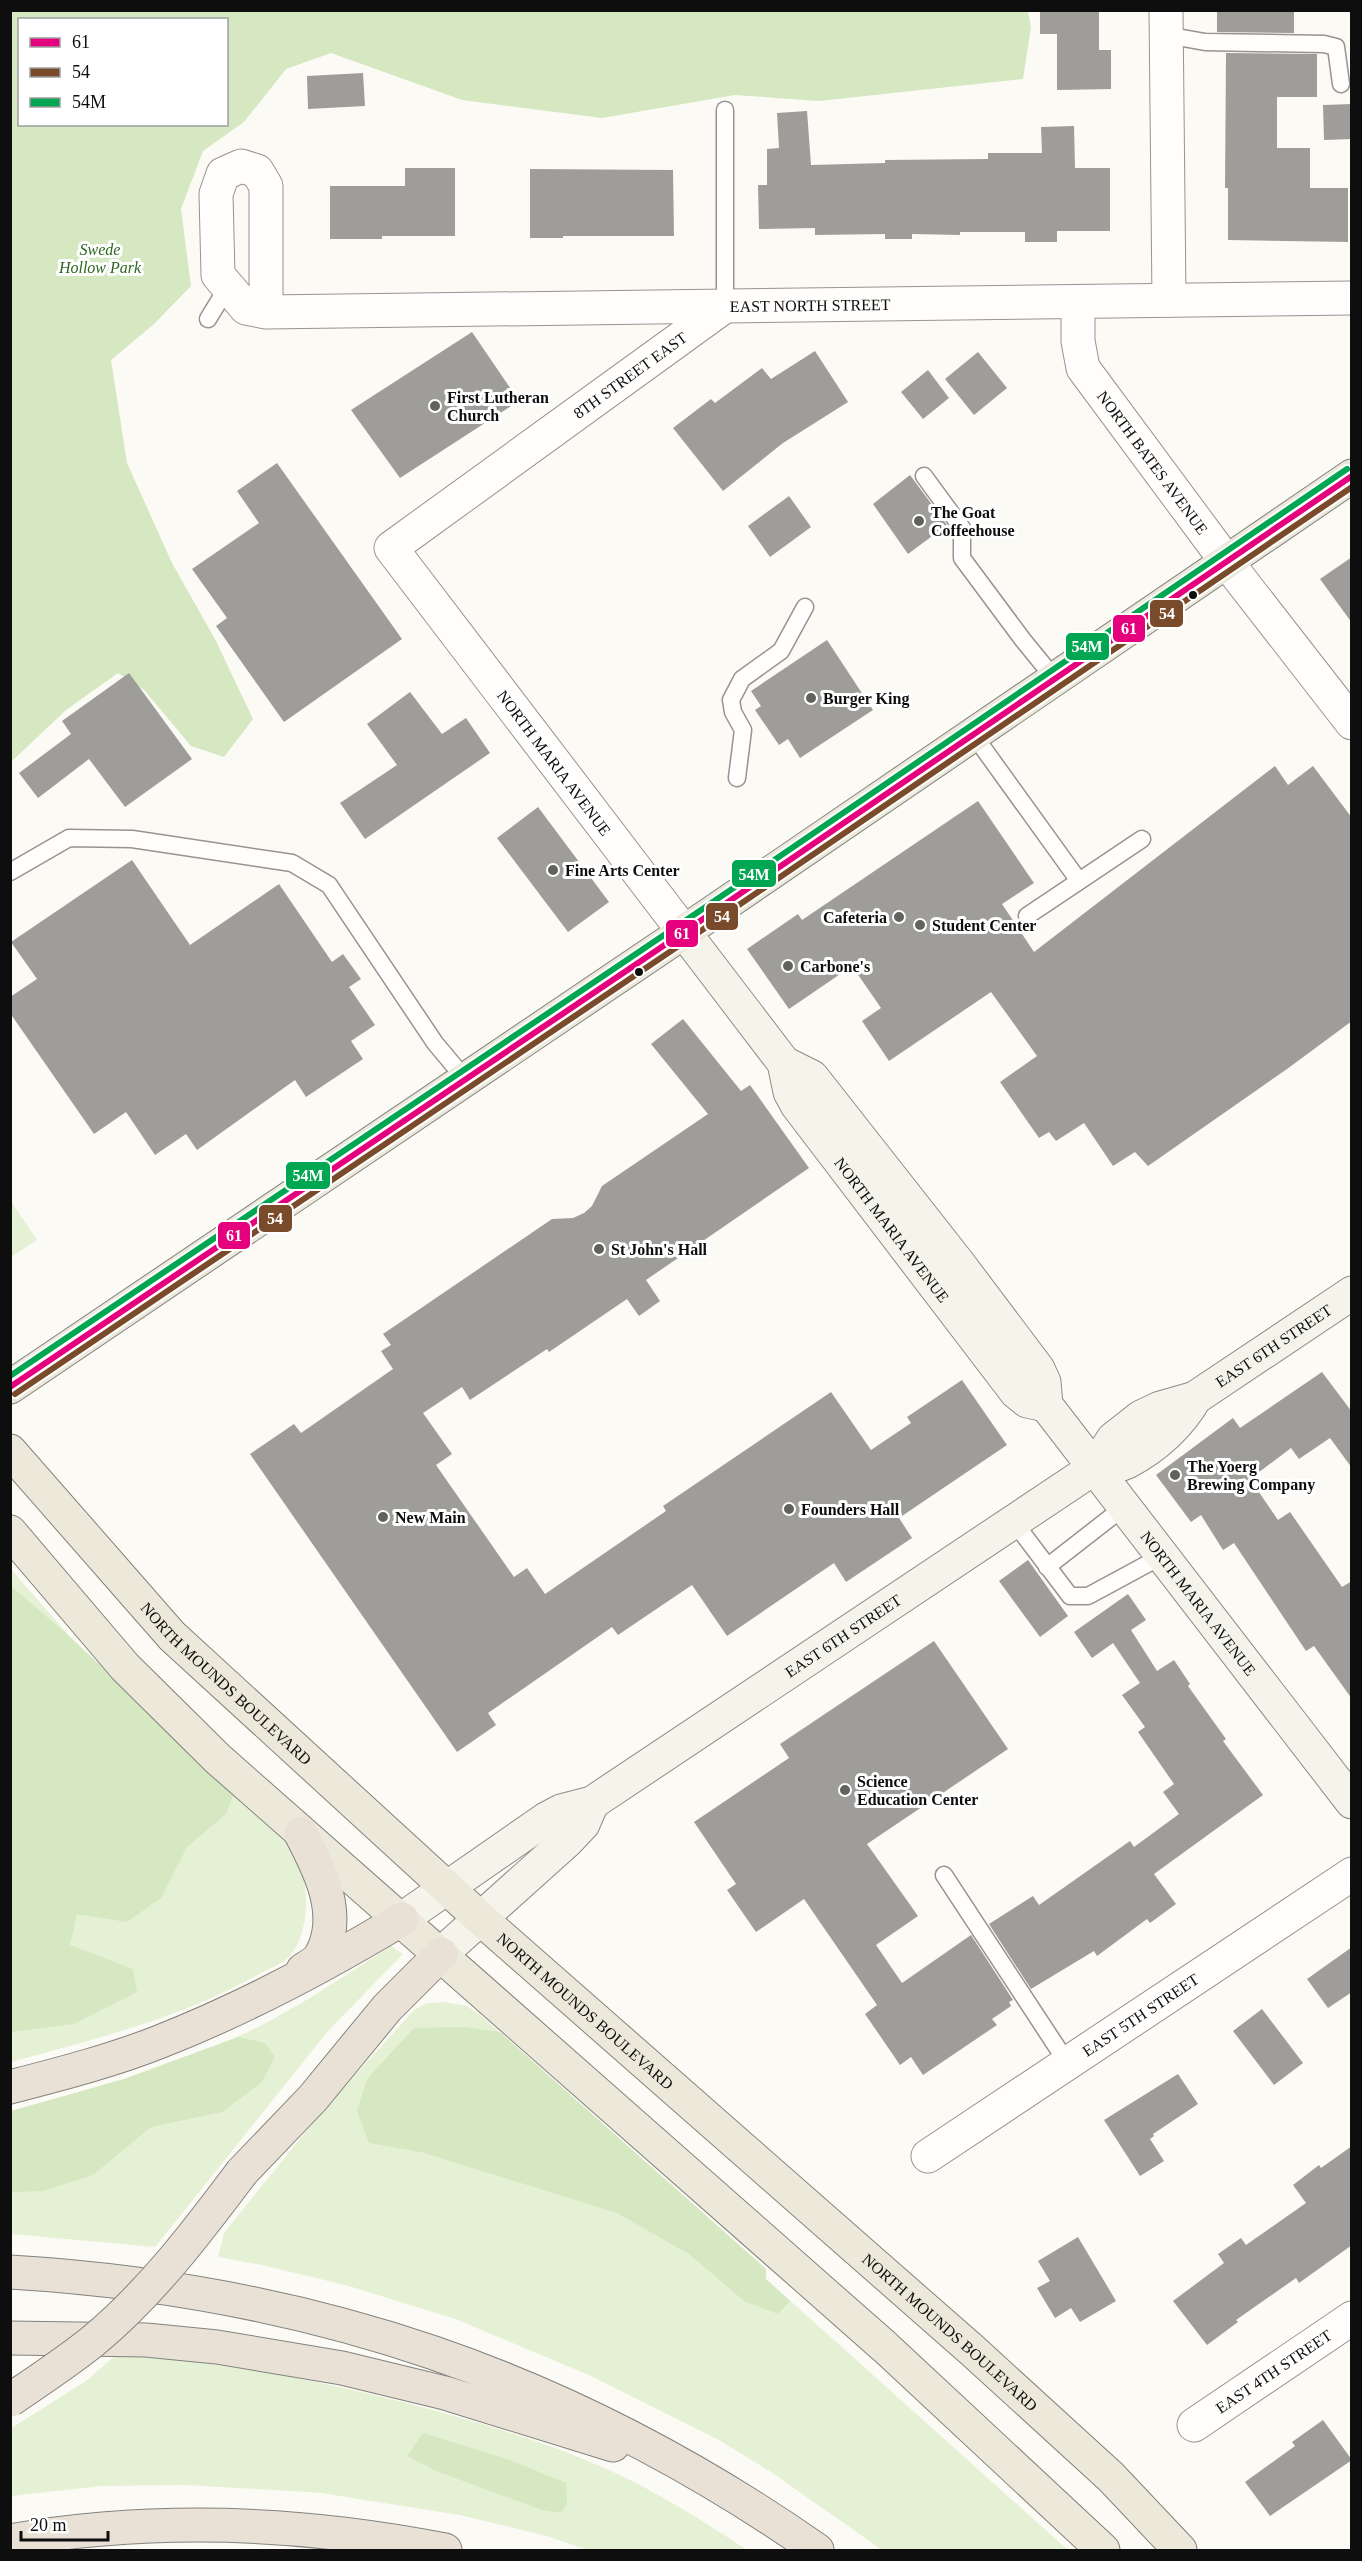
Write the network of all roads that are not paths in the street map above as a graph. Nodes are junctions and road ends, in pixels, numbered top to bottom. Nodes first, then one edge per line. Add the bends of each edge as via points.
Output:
1 (1166, 23) edge
2 (1341, 84) dead end
3 (725, 110) dead end
4 (227, 288) junction
5 (1352, 298) edge
6 (1169, 300) junction
7 (1078, 302) junction
8 (725, 306) junction
9 (266, 312) junction
10 (208, 319) dead end
11 (924, 476) dead end
12 (1352, 476) edge
13 (391, 548) joint
14 (1226, 561) junction
15 (805, 607) dead end
16 (1054, 678) junction
17 (1352, 723) edge
18 (973, 734) junction
19 (737, 778) dead end
20 (1142, 838) dead end
21 (10, 872) edge
22 (1079, 881) junction
23 (1027, 916) dead end
24 (684, 932) junction
25 (466, 1080) junction
26 (1352, 1293) edge
27 (10, 1387) edge
28 (10, 1451) edge
29 (1094, 1468) junction
30 (1124, 1507) junction
31 (1014, 1522) junction
32 (10, 1532) edge
33 (1162, 1556) junction
34 (1047, 1567) junction
35 (1352, 1802) edge
36 (592, 1803) junction
37 (301, 1834) junction
38 (1352, 1874) edge
39 (944, 1875) dead end
40 (449, 1887) junction
41 (402, 1919) junction
42 (482, 1919) junction
43 (441, 1954) junction
44 (278, 1989) junction
45 (1068, 2064) junction
46 (10, 2087) edge
47 (928, 2156) dead end
48 (10, 2272) edge
49 (1352, 2318) edge
50 (10, 2338) edge
51 (10, 2400) edge
52 (1194, 2425) dead end
53 (681, 2464) junction
54 (10, 2541) edge
55 (445, 2550) edge
56 (817, 2550) edge
57 (1103, 2550) edge
58 (1180, 2550) edge

1 - 2 lane via 1205,42 1336,47
1 - 6 street
3 - 8 lane
4 - 9 street via 246,308
4 - 9 street via 218,275 216,194 223,174 242,166 258,171 266,186
4 - 10 lane
5 - 6 street, EAST NORTH STREET
6 - 7 street, EAST NORTH STREET
7 - 8 street, EAST NORTH STREET
7 - 14 street, NORTH BATES AVENUE via 1083,368
8 - 9 street, EAST NORTH STREET
8 - 13 street, 8TH STREET EAST
11 - 16 lane via 962,528 962,558
12 - 14 main road
13 - 24 street, NORTH MARIA AVENUE
14 - 16 main road
14 - 17 street, NORTH BATES AVENUE
15 - 19 lane via 781,651 742,679 731,700 743,730
16 - 18 main road
18 - 22 lane
18 - 24 main road
20 - 22 lane
21 - 25 lane via 69,838 132,839 292,864 329,885 435,1042
22 - 23 lane
24 - 25 main road
24 - 29 street, NORTH MARIA AVENUE via 784,1063 812,1077 959,1264 1038,1370 1044,1382 1046,1406
25 - 27 main road
26 - 29 street, EAST 6TH STREET via 1194,1398 1160,1408 1127,1427 1105,1448
28 - 40 main road, NORTH MOUNDS BOULEVARD via 172,1636
29 - 30 street, NORTH MARIA AVENUE
29 - 31 street, EAST 6TH STREET
30 - 33 street, NORTH MARIA AVENUE
30 - 34 lane
31 - 34 lane
31 - 36 street, EAST 6TH STREET
32 - 37 main road via 125,1667
33 - 34 lane via 1088,1596 1070,1596
33 - 35 street, NORTH MARIA AVENUE
36 - 40 street, EAST 6TH STREET via 555,1814
36 - 42 street, EAST 6TH STREET via 583,1824 567,1841
37 - 41 main road
37 - 44 highway via 319,1869 328,1899 329,1929 321,1957
38 - 45 street, EAST 5TH STREET
39 - 45 lane
40 - 41 street, EAST 6TH STREET
40 - 42 main road, NORTH MOUNDS BOULEVARD
41 - 43 main road
41 - 44 highway
42 - 43 street, EAST 6TH STREET
42 - 58 main road, NORTH MOUNDS BOULEVARD via 973,2351 1111,2477
43 - 51 highway, bridge via 387,2008 313,2098 243,2172 175,2258 120,2315 94,2340
43 - 57 main road via 885,2347
44 - 46 highway via 157,2043
45 - 47 street, EAST 5TH STREET
48 - 53 highway via 81,2276 185,2290 282,2308 359,2329 429,2350 551,2397
49 - 52 street, EAST 4TH STREET
50 - 53 highway via 146,2340 217,2347 342,2368 445,2393
53 - 56 highway
54 - 55 highway via 116,2528 227,2526 334,2533

